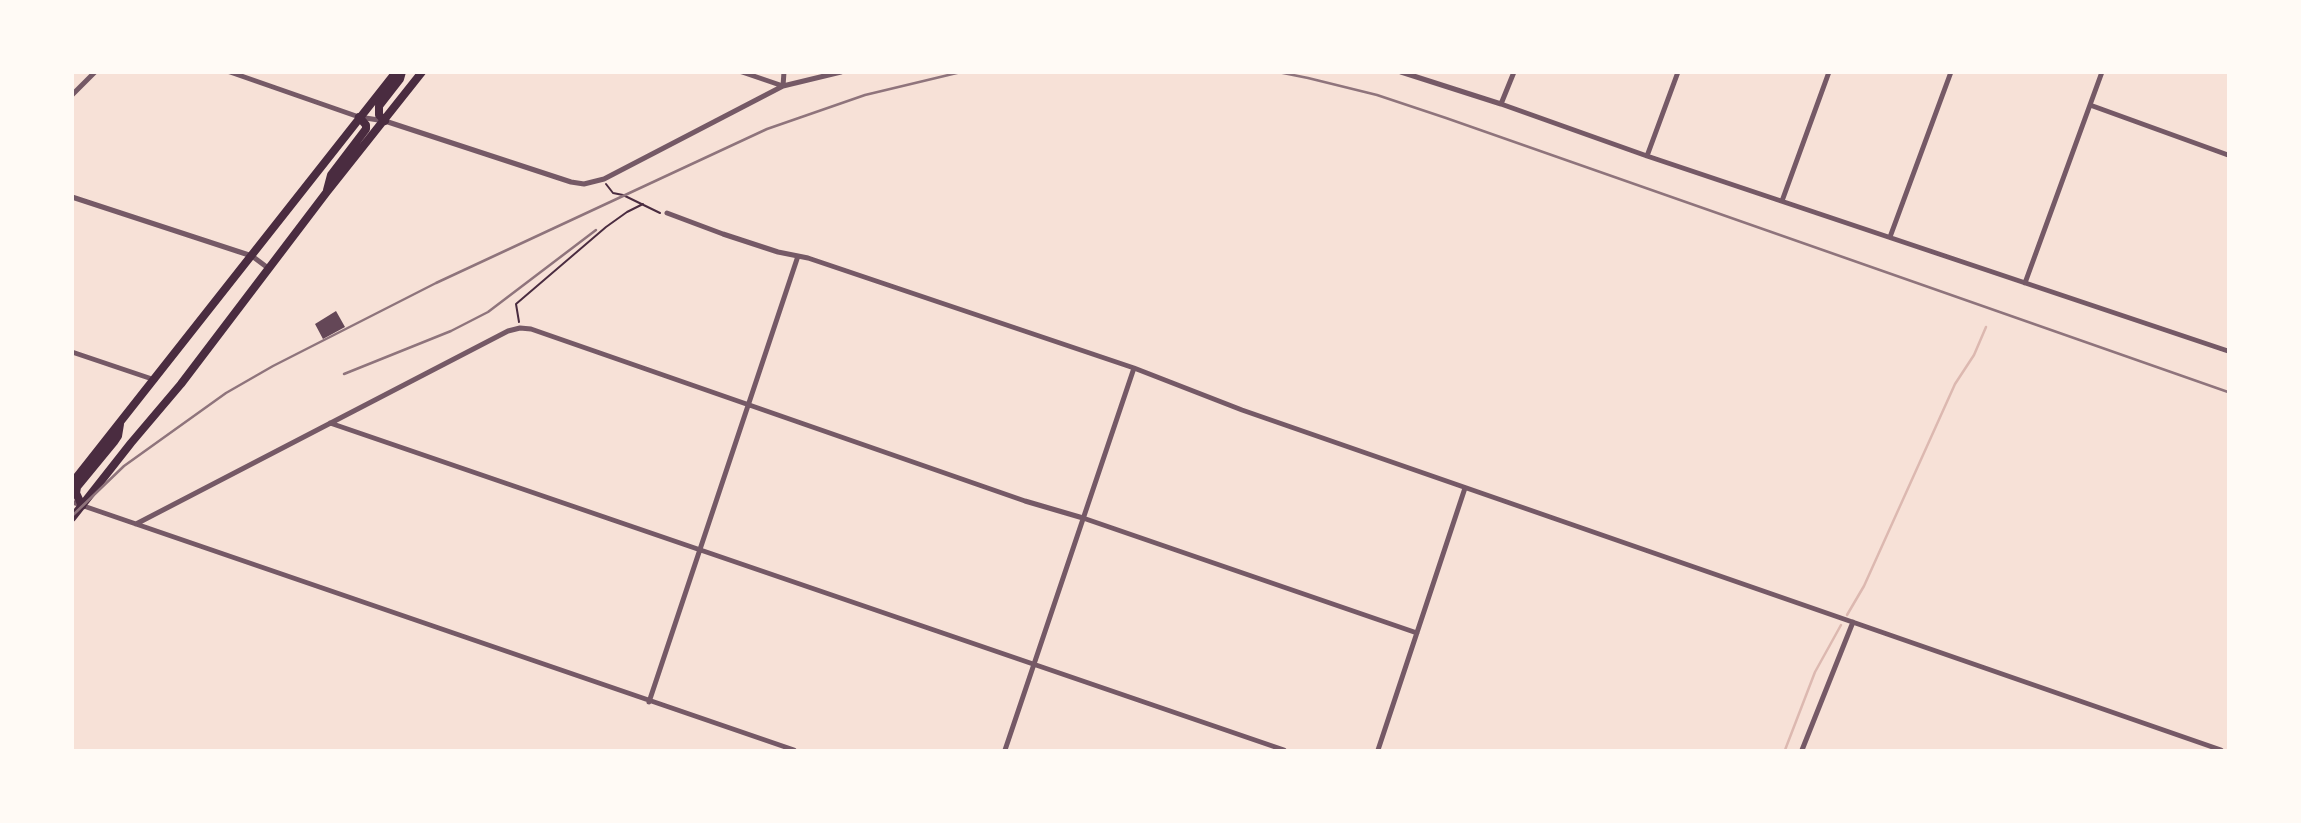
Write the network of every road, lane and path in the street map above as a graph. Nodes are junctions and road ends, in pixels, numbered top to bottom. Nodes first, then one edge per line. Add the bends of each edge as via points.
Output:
1 (95, 72) edge
2 (230, 72) edge
3 (396, 72) edge
4 (402, 72) edge
5 (422, 72) edge
6 (742, 72) edge
7 (784, 72) edge
8 (842, 72) edge
9 (1402, 72) edge
10 (1514, 72) edge
11 (1678, 72) edge
12 (1829, 72) edge
13 (1951, 72) edge
14 (2102, 72) edge
15 (783, 86) junction
16 (72, 95) edge
17 (1501, 104) junction
18 (2090, 105) junction
19 (359, 117) junction
20 (385, 121) junction
21 (2228, 155) edge
22 (1647, 156) junction
23 (604, 179) junction
24 (326, 193) junction
25 (72, 197) edge
26 (1782, 201) junction
27 (643, 204) junction
28 (667, 213) joint
29 (1890, 237) junction
30 (252, 256) junction
31 (798, 256) junction
32 (268, 268) junction
33 (2025, 283) junction
34 (520, 328) junction
35 (2228, 351) edge
36 (72, 352) edge
37 (1134, 368) junction
38 (155, 380) junction
39 (748, 405) junction
40 (120, 422) junction
41 (330, 423) junction
42 (72, 483) edge
43 (1465, 488) junction
44 (72, 502) edge
45 (82, 506) junction
46 (72, 518) edge
47 (1083, 518) junction
48 (136, 524) junction
49 (700, 551) junction
50 (1853, 622) junction
51 (1417, 633) junction
52 (1034, 666) junction
53 (649, 702) junction
54 (794, 750) edge
55 (1005, 750) edge
56 (1284, 750) edge
57 (1378, 750) edge
58 (1802, 750) edge
59 (2221, 750) edge

1 - 16 street
2 - 19 street
3 - 19 main road
4 - 20 main road via 379,106 379,115
5 - 20 main road
6 - 15 street
7 - 15 street
8 - 15 street
9 - 17 street
10 - 17 street
11 - 22 street
12 - 26 street
13 - 29 street
14 - 18 street
15 - 23 street
17 - 22 street
18 - 21 street
18 - 33 street
19 - 20 street
19 - 24 main road via 366,129 331,175
19 - 30 main road
20 - 23 street via 571,182 584,184
20 - 24 main road
22 - 26 street
23 - 27 path via 613,193
24 - 32 main road
25 - 30 street
26 - 29 street
27 - 28 path via 657,213
27 - 34 path via 606,227 516,304
28 - 31 street
29 - 33 street
30 - 32 street
30 - 38 main road
31 - 37 street
31 - 39 street
32 - 45 main road via 181,384
33 - 35 street
34 - 39 street via 531,329
34 - 41 street via 508,331
36 - 38 street
37 - 43 street via 1242,410
37 - 47 street
38 - 40 main road
39 - 47 street
39 - 49 street
40 - 42 main road
40 - 45 main road via 118,436 77,487
41 - 48 street
41 - 49 street
43 - 50 street
43 - 51 street
44 - 45 street
45 - 46 main road
45 - 48 street
47 - 51 street
47 - 52 street
48 - 53 street
49 - 52 street
49 - 53 street
50 - 58 street
50 - 59 street
51 - 57 street
52 - 55 street
52 - 56 street
53 - 54 street

